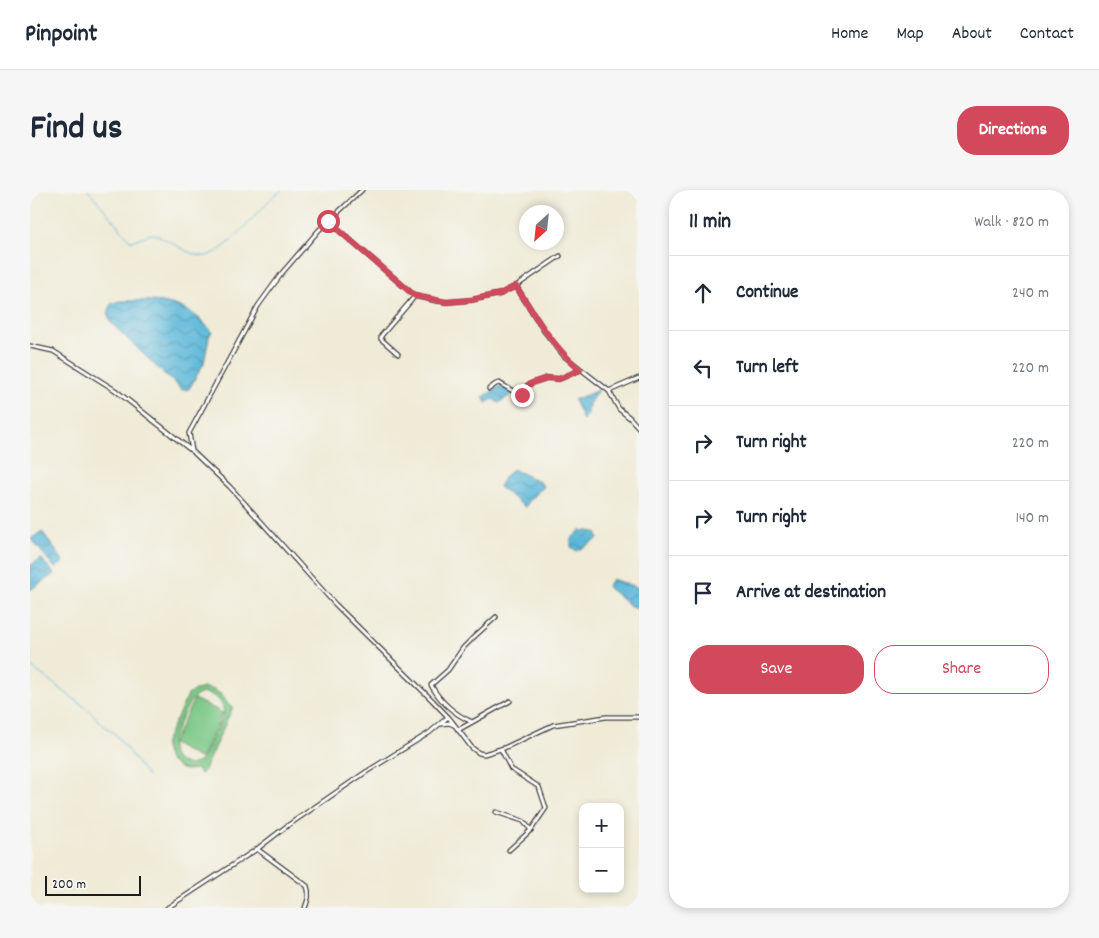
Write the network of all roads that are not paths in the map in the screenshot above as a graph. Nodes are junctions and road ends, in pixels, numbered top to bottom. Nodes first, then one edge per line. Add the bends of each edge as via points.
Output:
1 (362, 190) edge
2 (328, 221) junction
3 (560, 256) dead end
4 (516, 286) junction
5 (415, 296) junction
6 (30, 346) edge
7 (398, 354) dead end
8 (580, 370) junction
9 (639, 378) edge
10 (489, 389) dead end
11 (609, 391) junction
12 (639, 428) edge
13 (192, 451) junction
14 (496, 617) dead end
15 (510, 701) dead end
16 (448, 717) junction
17 (639, 717) edge
18 (472, 722) junction
19 (437, 726) junction
20 (457, 728) junction
21 (501, 749) junction
22 (496, 812) dead end
23 (531, 830) junction
24 (256, 849) junction
25 (509, 850) dead end
26 (167, 908) edge
27 (305, 908) edge

1 - 2 street
2 - 5 street
2 - 13 street via 282,272 258,306 189,433
3 - 4 street
4 - 5 street via 500,294 471,300 447,302
4 - 8 street via 544,332
5 - 7 street via 380,336
6 - 13 street via 53,351 115,390
8 - 10 street via 559,379 547,378 528,385 522,395 500,383
8 - 11 street
9 - 11 street
11 - 12 street via 619,409
13 - 16 street via 230,487 335,604
14 - 18 street via 431,685 456,715
15 - 18 street
16 - 19 street
16 - 20 street
17 - 21 street via 606,717 552,724
18 - 20 street
19 - 20 street via 449,723
19 - 24 street via 303,814
20 - 21 street via 479,753
21 - 23 street via 511,769 539,787 546,808
22 - 23 street via 523,821
23 - 25 street
24 - 26 street
24 - 27 street via 307,886 309,900

